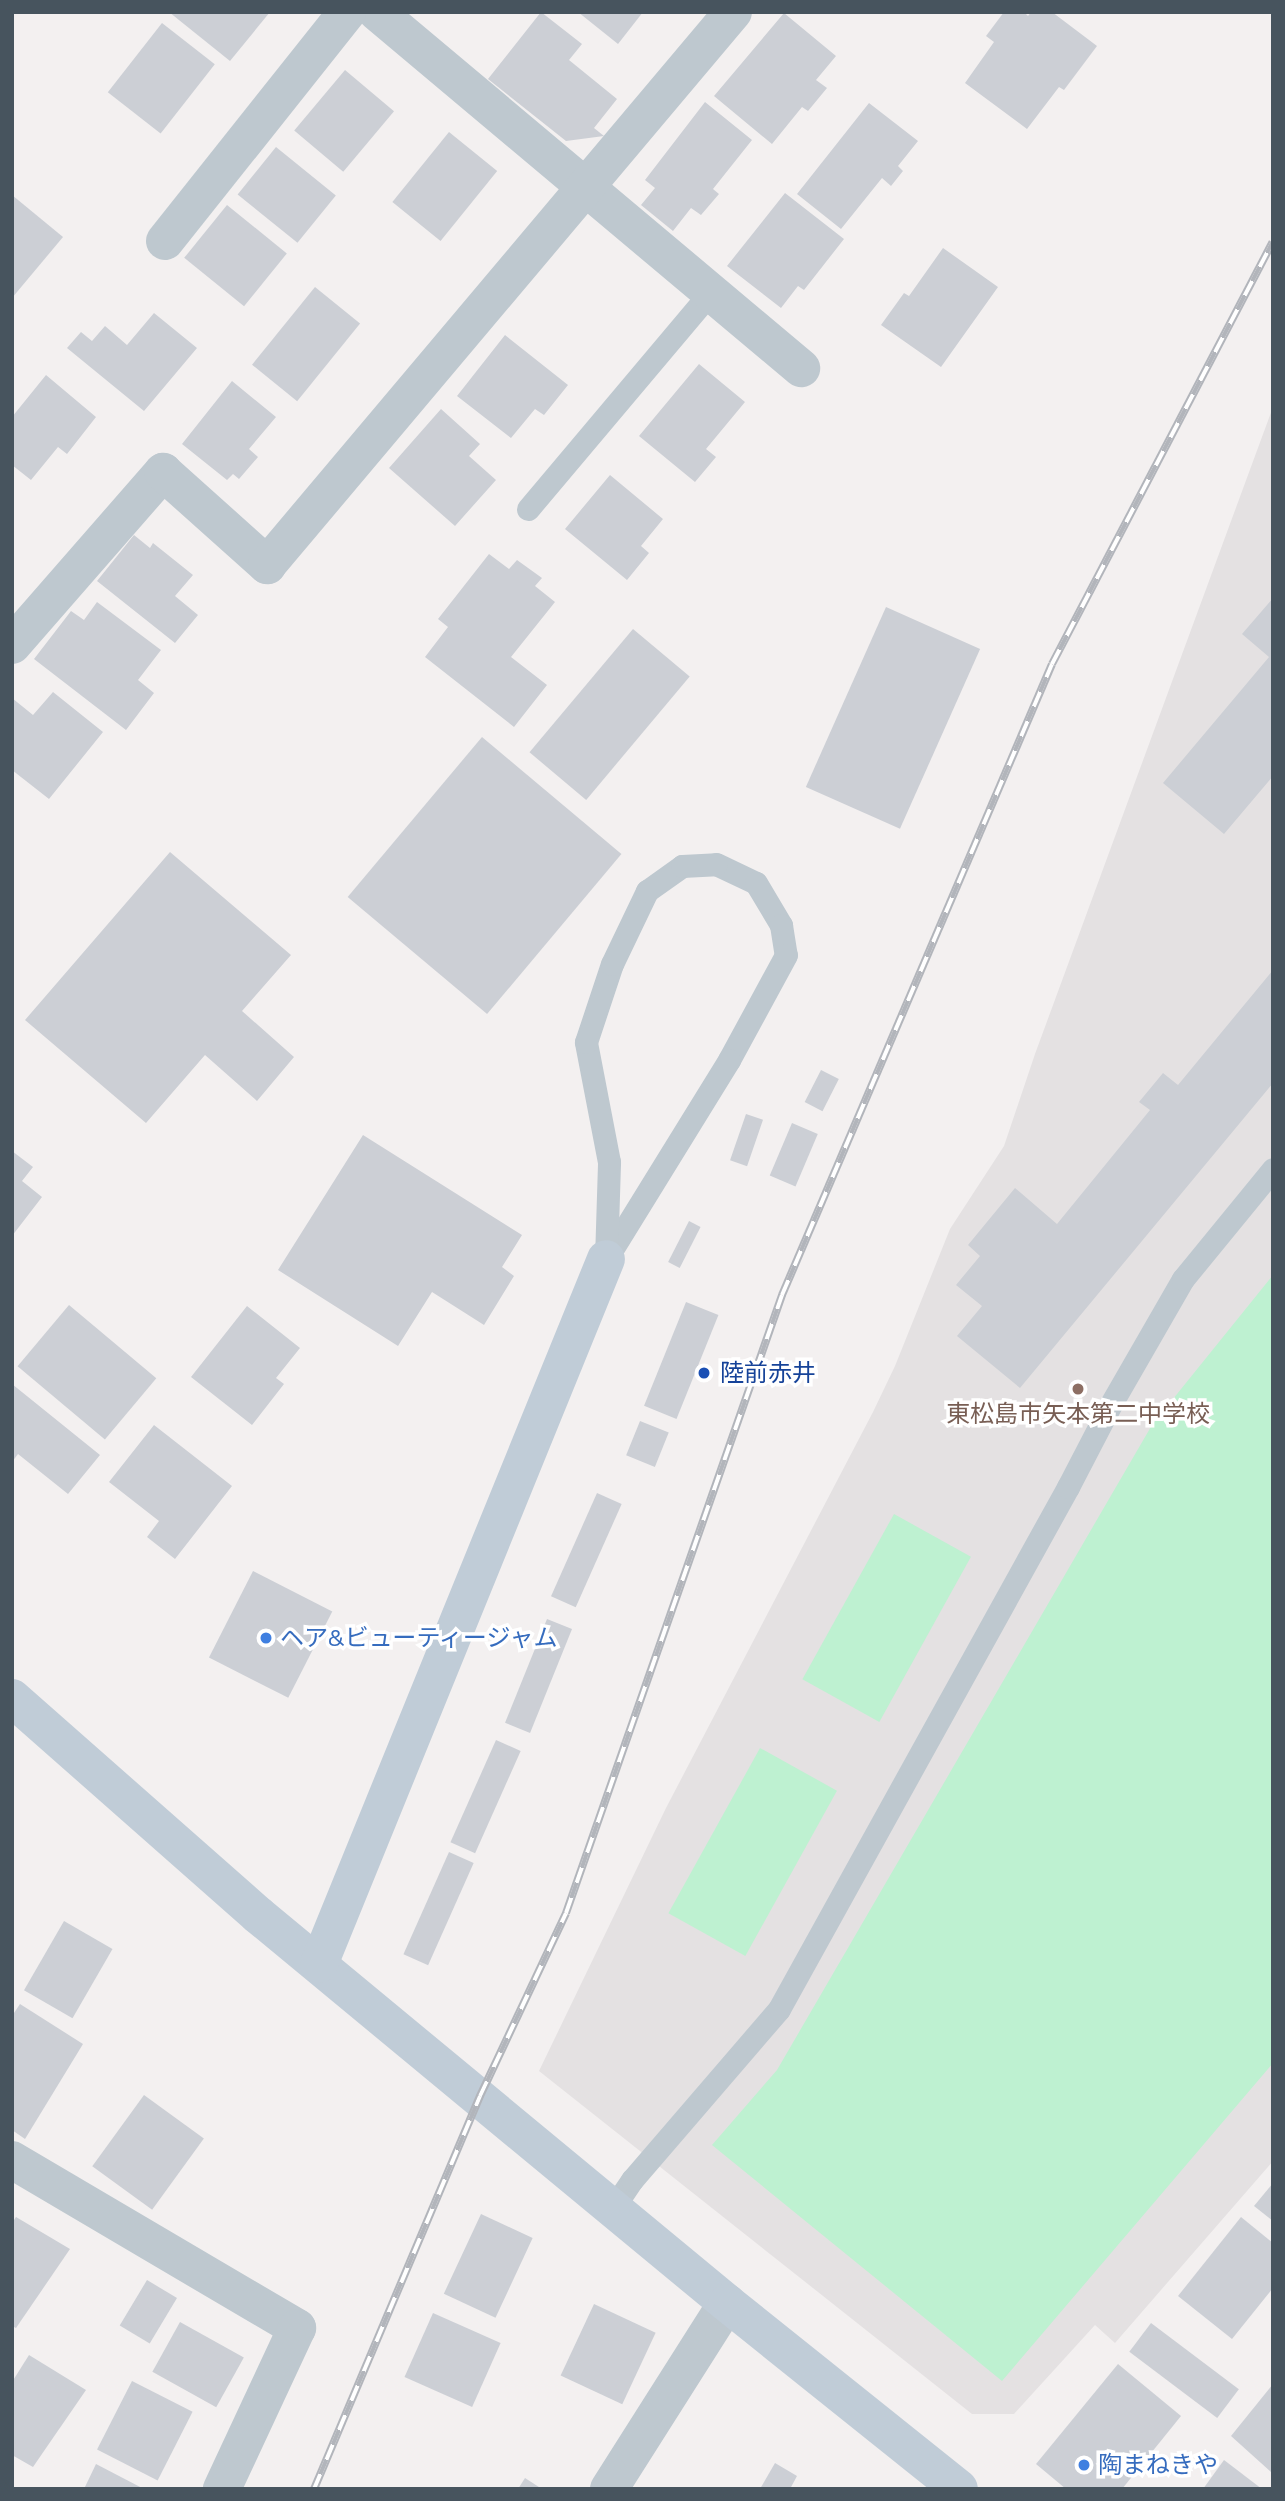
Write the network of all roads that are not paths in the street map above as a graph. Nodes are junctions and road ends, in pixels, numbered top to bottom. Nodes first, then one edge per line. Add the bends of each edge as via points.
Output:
1 (347, 12) edge
2 (377, 12) edge
3 (733, 12) edge
4 (584, 186) junction
5 (164, 241) dead end
6 (710, 292) junction
7 (801, 368) dead end
8 (528, 509) dead end
9 (12, 645) edge
10 (1273, 1169) edge
11 (606, 1259) junction
12 (12, 1698) edge
13 (319, 1964) junction
14 (12, 2160) edge
15 (613, 2208) junction
16 (727, 2303) junction
17 (222, 2489) edge
18 (609, 2489) edge
19 (959, 2489) edge

1 - 5 street
2 - 4 street
3 - 4 street
4 - 6 street
4 - 9 street via 267,565 163,472
6 - 7 street
6 - 8 lane
10 - 15 lane via 1183,1279 779,2009
11 - 11 lane via 609,1162 586,1042 612,964 647,891 682,866 716,864 756,883 782,925 786,955 729,1060
11 - 13 street
12 - 13 street
13 - 15 street
14 - 17 street via 297,2328
15 - 16 street
16 - 18 street
16 - 19 street

